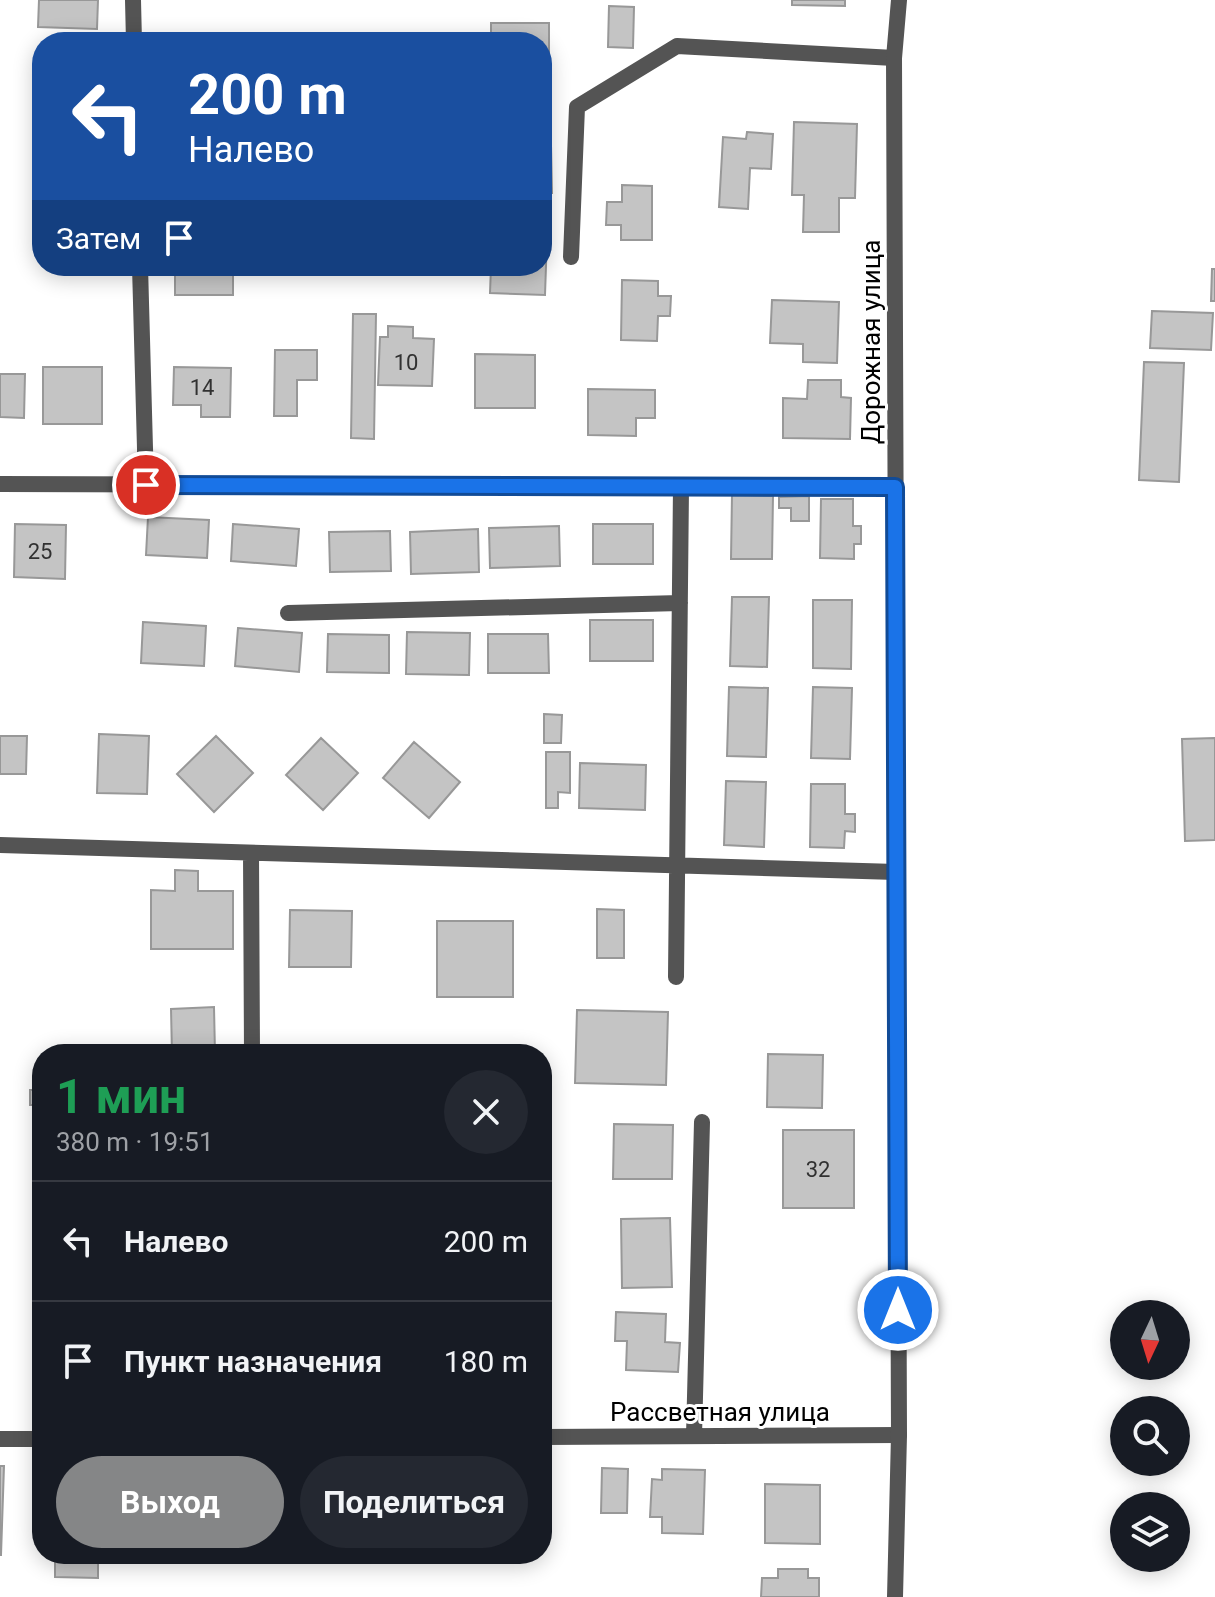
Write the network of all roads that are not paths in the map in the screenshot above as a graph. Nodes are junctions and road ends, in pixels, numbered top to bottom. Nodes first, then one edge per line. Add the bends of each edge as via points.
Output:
1 (133, 0) edge
2 (899, 0) edge
3 (134, 32) edge
4 (894, 58) junction
5 (571, 257) dead end
6 (140, 276) edge
7 (0, 484) edge
8 (146, 485) junction
9 (681, 487) junction
10 (895, 487) junction
11 (680, 603) junction
12 (288, 613) dead end
13 (0, 845) edge
14 (251, 853) junction
15 (676, 865) junction
16 (896, 872) junction
17 (676, 977) dead end
18 (252, 1044) edge
19 (702, 1122) dead end
20 (899, 1435) junction
21 (694, 1436) junction
22 (552, 1437) edge
23 (0, 1439) edge
24 (32, 1439) edge
25 (895, 1597) edge

1 - 3 street
2 - 4 street, Дорожная улица
4 - 5 street via 677,46 577,107
4 - 10 street, Дорожная улица
6 - 8 street
7 - 8 street
8 - 9 street
9 - 10 street
9 - 11 street
10 - 16 street, Дорожная улица
11 - 12 street
11 - 15 street
13 - 14 street
14 - 15 street
14 - 18 street
15 - 16 street
15 - 17 street
16 - 20 street, Дорожная улица
19 - 21 street
20 - 21 street, Рассветная улица
20 - 25 street, Дорожная улица
21 - 22 street, Рассветная улица
23 - 24 street

